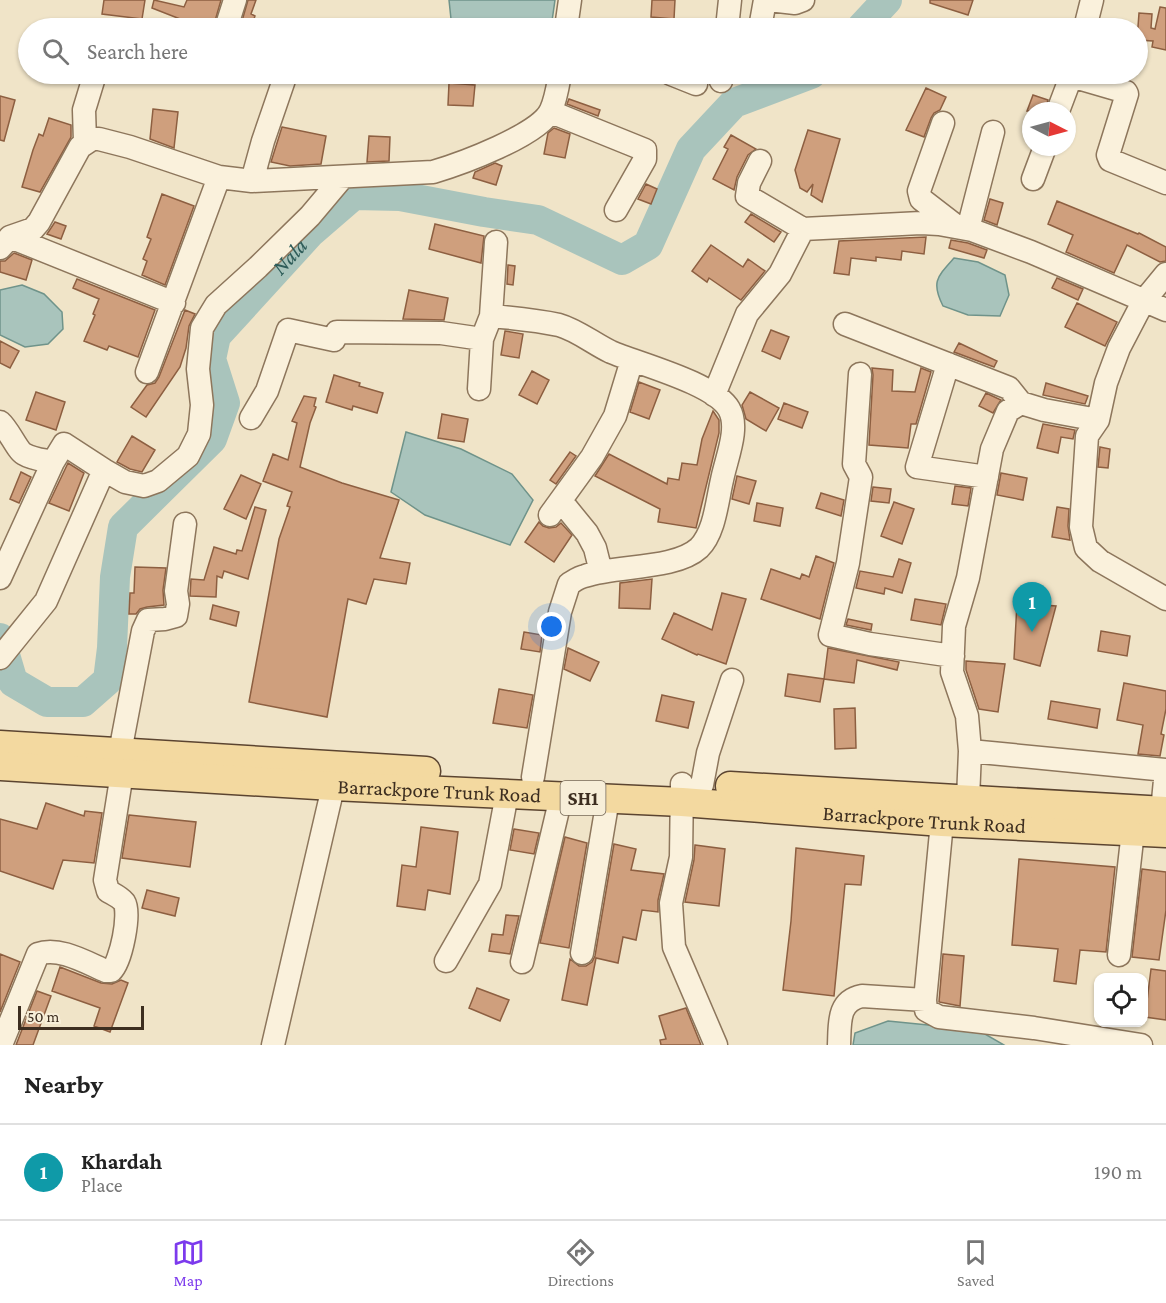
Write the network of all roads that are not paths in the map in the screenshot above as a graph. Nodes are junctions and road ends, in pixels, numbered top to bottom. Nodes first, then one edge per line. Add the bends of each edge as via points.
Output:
1 (235, 0) edge
2 (570, 0) edge
3 (730, 0) edge
4 (766, 0) edge
5 (803, 0) edge
6 (1092, 0) edge
7 (229, 18) edge
8 (567, 18) edge
9 (728, 18) edge
10 (762, 18) edge
11 (1088, 18) edge
12 (92, 84) edge
13 (283, 84) edge
14 (558, 84) edge
15 (1068, 84) edge
16 (1100, 84) edge
17 (1061, 102) edge
18 (551, 111) junction
19 (943, 123) dead end
20 (993, 132) dead end
21 (86, 142) junction
22 (1042, 156) edge
23 (760, 162) dead end
24 (219, 177) junction
25 (342, 178) junction
26 (1033, 178) dead end
27 (252, 181) junction
28 (1166, 183) edge
29 (616, 210) dead end
30 (962, 228) junction
31 (803, 229) junction
32 (4, 242) edge
33 (496, 242) dead end
34 (1166, 274) edge
35 (1143, 302) junction
36 (174, 303) junction
37 (1166, 310) edge
38 (491, 316) junction
39 (845, 324) dead end
40 (482, 339) junction
41 (632, 360) junction
42 (948, 364) junction
43 (147, 372) dead end
44 (860, 375) dead end
45 (478, 389) dead end
46 (714, 395) junction
47 (1021, 402) junction
48 (251, 418) dead end
49 (1098, 420) junction
50 (0, 422) edge
51 (53, 462) junction
52 (104, 470) junction
53 (987, 477) junction
54 (185, 524) dead end
55 (601, 572) junction
56 (0, 578) edge
57 (1166, 599) edge
58 (2, 656) edge
59 (953, 656) junction
60 (732, 680) dead end
61 (0, 745) edge
62 (970, 751) junction
63 (121, 763) junction
64 (0, 766) edge
65 (1166, 770) edge
66 (336, 776) junction
67 (533, 777) junction
68 (689, 790) junction
69 (507, 794) junction
70 (561, 796) junction
71 (608, 799) junction
72 (968, 799) junction
73 (1165, 818) edge
74 (942, 822) junction
75 (1133, 831) junction
76 (582, 953) dead end
77 (1119, 955) dead end
78 (446, 961) dead end
79 (522, 962) dead end
80 (925, 1000) junction
81 (1074, 1040) edge
82 (1, 1045) edge
83 (273, 1045) edge
84 (716, 1045) edge
85 (839, 1045) edge
86 (1141, 1045) edge

1 - 7 street
2 - 8 street
3 - 9 street
4 - 5 street
4 - 10 street
6 - 11 street
12 - 21 street via 84,110
13 - 27 street
14 - 18 street
15 - 17 street
16 - 28 street via 1127,94 1108,155 1110,160
18 - 25 street via 537,127 460,164 433,172
18 - 29 street via 645,150 645,159
19 - 30 street via 919,191 921,199
20 - 30 street
21 - 24 street via 99,139 120,144
21 - 32 street via 39,222 33,229
22 - 26 street
23 - 31 street via 747,196
24 - 27 street
24 - 36 street
25 - 27 street
25 - 52 street via 310,216 216,305 202,328 199,434 188,456 158,481 144,486 125,482
30 - 31 street via 902,223
30 - 35 street via 1031,252
31 - 46 street via 780,274 747,314
32 - 36 street
33 - 38 street
34 - 35 street
35 - 37 street
35 - 49 street via 1119,348
36 - 43 street
38 - 40 street
38 - 41 street via 561,326
39 - 42 street
40 - 45 street
40 - 48 street via 441,333 337,332 334,340 288,330 267,391
41 - 46 street
41 - 55 street via 615,416 592,457 555,508 586,533 595,548
42 - 47 street via 1009,388
42 - 53 street via 917,467
44 - 59 street via 854,464 861,477 848,563 830,635
46 - 55 street via 728,408 734,425 711,527 699,548 650,566
47 - 49 street
47 - 53 street via 1008,411 992,449
49 - 57 street via 1087,436 1081,528 1086,548 1100,561
50 - 51 street via 24,454
51 - 52 street via 64,444
51 - 56 street
52 - 58 street via 46,601
53 - 59 street via 968,578 954,626
54 - 63 street via 176,616 148,620 143,631
55 - 67 street via 569,584 560,612
59 - 62 street via 952,672 967,716
60 - 68 street via 708,753
61 - 63 main road, Barrackpore Trunk Road / SH1
62 - 65 street
62 - 72 street
63 - 64 main road, Barrackpore Trunk Road / SH1
63 - 66 main road, Barrackpore Trunk Road / SH1
63 - 82 street via 105,880 108,891 126,907 117,965 106,971 67,955 47,951 38,954
65 - 73 street
66 - 67 main road, Barrackpore Trunk Road / SH1
66 - 69 main road, Barrackpore Trunk Road / SH1
66 - 83 street
67 - 68 main road, Barrackpore Trunk Road / SH1
68 - 71 main road, Barrackpore Trunk Road / SH1
68 - 72 main road, Barrackpore Trunk Road / SH1
68 - 74 main road, Barrackpore Trunk Road / SH1
68 - 84 street via 671,903 674,947
69 - 70 main road, Barrackpore Trunk Road / SH1
69 - 78 street via 490,884
70 - 71 main road, Barrackpore Trunk Road / SH1
70 - 79 street
71 - 76 street
72 - 73 main road, Barrackpore Trunk Road / SH1
73 - 75 main road, Barrackpore Trunk Road / SH1
74 - 75 main road, Barrackpore Trunk Road / SH1
74 - 80 street
75 - 77 street
80 - 81 street via 927,1010 939,1017 1034,1028
80 - 85 street via 852,998 844,1005
81 - 86 street

